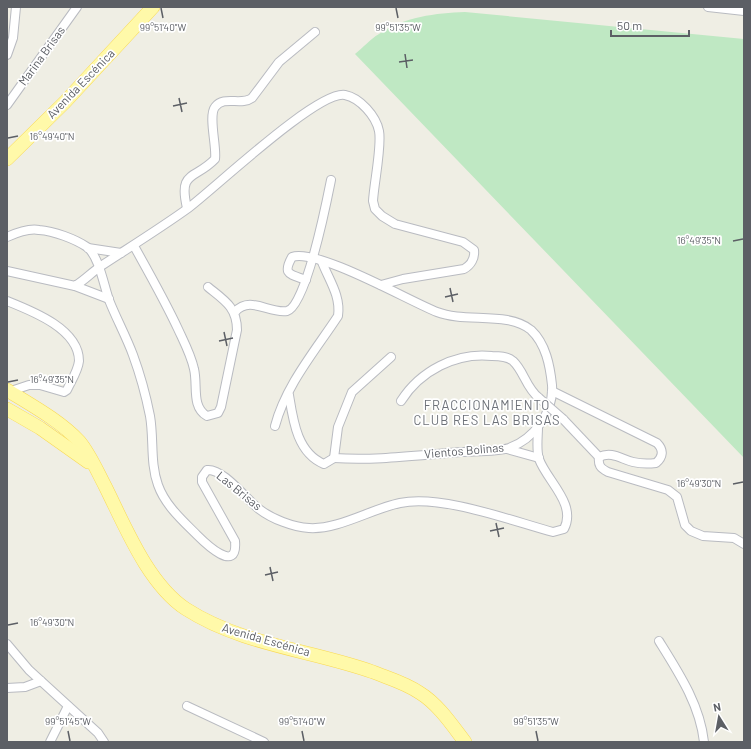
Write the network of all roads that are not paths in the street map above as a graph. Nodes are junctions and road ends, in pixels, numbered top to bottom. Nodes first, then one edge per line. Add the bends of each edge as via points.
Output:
1 (16, 7) edge
2 (77, 7) edge
3 (153, 7) edge
4 (708, 7) edge
5 (744, 11) edge
6 (316, 32) dead end
7 (7, 55) edge
8 (7, 105) edge
9 (7, 159) edge
10 (332, 180) dead end
11 (187, 208) junction
12 (7, 237) edge
13 (134, 246) junction
14 (88, 248) junction
15 (121, 253) junction
16 (313, 258) junction
17 (322, 262) junction
18 (99, 267) junction
19 (7, 270) edge
20 (306, 280) junction
21 (380, 285) junction
22 (75, 286) junction
23 (208, 287) dead end
24 (109, 299) junction
25 (7, 301) edge
26 (235, 312) junction
27 (391, 357) dead end
28 (8, 391) edge
29 (552, 391) junction
30 (288, 395) junction
31 (401, 402) dead end
32 (7, 409) edge
33 (275, 426) dead end
34 (538, 427) junction
35 (507, 449) junction
36 (599, 457) junction
37 (334, 458) junction
38 (539, 458) junction
39 (96, 468) junction
40 (744, 544) edge
41 (659, 641) dead end
42 (7, 644) edge
43 (41, 681) junction
44 (7, 688) edge
45 (68, 706) junction
46 (187, 706) dead end
47 (50, 742) edge
48 (104, 742) edge
49 (264, 742) edge
50 (465, 742) edge
51 (704, 742) edge

1 - 7 street via 13,38
2 - 8 street, Marina Brisas
3 - 9 main road, Avenida Escénica via 65,102
4 - 5 street
6 - 11 street via 279,62 248,102 220,102 214,108 212,115 216,159 190,176 186,182 184,190
10 - 16 street
11 - 13 street
11 - 21 street via 289,125 326,100 336,95 346,95 370,113 379,131 373,200 375,209 395,224 463,242 474,250 473,261 464,269
12 - 14 street via 18,232 38,229
13 - 15 street
13 - 26 street via 166,303 191,356 198,406 207,416 218,413 221,407 237,330
14 - 15 street
14 - 18 street, Las Brisas
15 - 18 street
16 - 17 street, Vientos Bolinas
16 - 20 street
16 - 20 street, Vientos Bolinas via 298,255 292,257 287,266 290,274
17 - 21 street, Vientos Bolinas
17 - 30 street via 338,297 338,316 300,371
18 - 22 street
18 - 24 street, Las Brisas
19 - 22 street
20 - 26 street via 297,302 288,311 250,304 240,307
21 - 29 street, Vientos Bolinas via 439,313 461,318 494,318 517,323 530,330 545,351 551,370
22 - 24 street
23 - 26 street
24 - 38 street, Las Brisas via 133,356 150,417 154,469 158,485 165,500 177,515 213,551 221,555 232,554 235,541 202,482 207,470 223,476 260,509 274,517 289,524 310,528 330,526 400,503 434,502 559,532 564,529 568,515
25 - 28 street via 55,324 76,349 79,361 78,368 64,392 40,385 29,385
27 - 37 street via 352,392 338,427
28 - 39 main road, Avenida Escénica via 65,428 79,442
29 - 34 street, Vientos Bolinas via 549,407
29 - 36 street via 657,443 663,452 661,459 648,464 610,454
30 - 33 street
30 - 37 street, Vientos Bolinas via 294,422 309,456 324,464
31 - 36 street, bridge via 420,378 438,367 462,358 484,355 503,357 512,360 532,392 563,419
32 - 39 main road, Avenida Escénica via 40,428
34 - 35 street, Vientos Bolinas via 525,439
34 - 38 street, Las Brisas
35 - 37 street, Vientos Bolinas
35 - 38 street
36 - 40 street via 598,464 608,472 668,490 677,498 685,525 691,531 703,536 734,538
39 - 50 main road, Avenida Escénica via 146,564 166,592 186,608 221,628 260,641 341,661 393,679 420,693 448,720
41 - 51 street via 683,680 696,708
42 - 43 street
43 - 44 street via 25,687
43 - 45 street
45 - 47 street
45 - 48 street via 98,733
46 - 49 street

